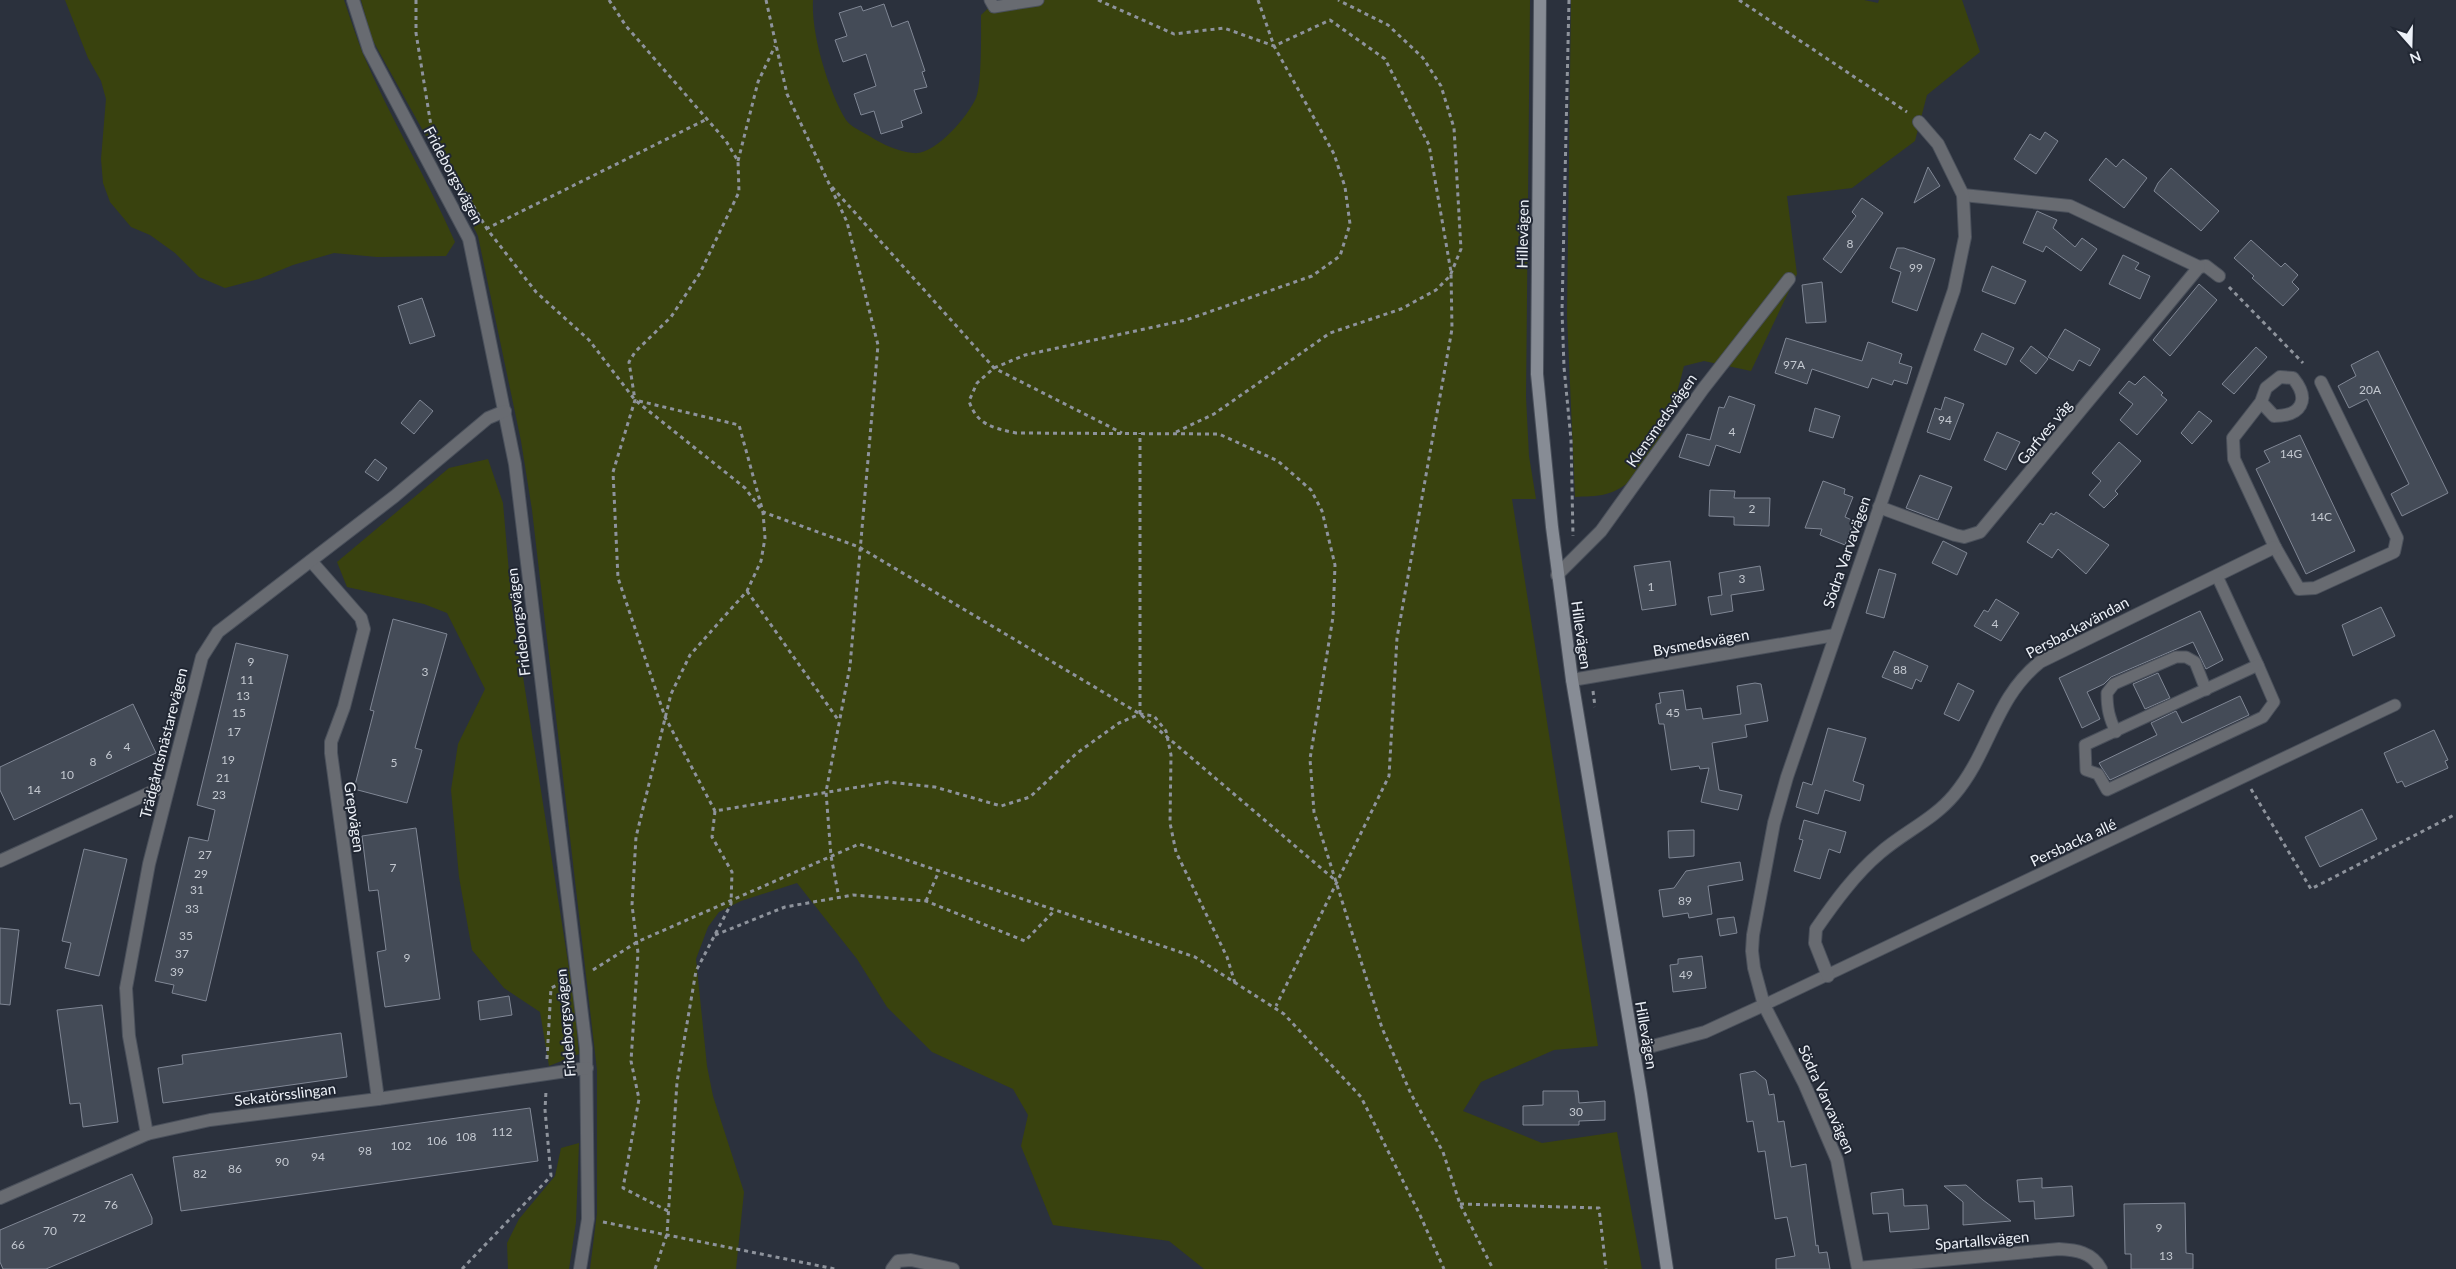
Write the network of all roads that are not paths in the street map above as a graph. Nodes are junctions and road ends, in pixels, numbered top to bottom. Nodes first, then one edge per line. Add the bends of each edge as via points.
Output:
1 (353, 0) edge
2 (990, 0) edge
3 (1038, 0) edge
4 (1540, 0) edge
5 (1919, 122) road end
6 (1963, 195) junction
7 (2199, 267) junction
8 (2219, 276) road end
9 (1789, 279) dead end
10 (2320, 382) road end
11 (2261, 402) dead end
12 (505, 412) junction
13 (1879, 508) junction
14 (2275, 547) junction
15 (310, 561) junction
16 (1557, 575) junction
17 (2217, 576) junction
18 (1835, 635) junction
19 (2258, 665) junction
20 (1572, 680) junction
21 (2206, 690) junction
22 (2395, 705) dead end
23 (2116, 732) junction
24 (169, 784) junction
25 (0, 861) edge
26 (1828, 976) junction
27 (1764, 1005) junction
28 (1634, 1051) junction
29 (587, 1068) junction
30 (378, 1099) junction
31 (147, 1134) junction
32 (0, 1198) edge
33 (1858, 1268) edge
34 (580, 1269) edge
35 (892, 1269) edge
36 (953, 1269) edge
37 (1667, 1269) edge
38 (2101, 1269) edge

1 - 12 street, Frideborgsvägen via 369,50 469,239
2 - 3 lane via 994,7
4 - 16 street, Hillevägen via 1537,374
5 - 6 street, Södra Varvavägen via 1938,144
6 - 7 street via 2070,206
6 - 13 street, Södra Varvavägen via 1965,237 1954,290
7 - 8 street via 2206,266
7 - 13 street, Garfves väg via 1980,532 1964,537 1955,535
9 - 16 street, Klensmedsvägen via 1703,389 1601,531
10 - 14 street via 2397,538 2394,552 2315,588 2299,589
11 - 14 street via 2233,438 2234,459
12 - 15 street, Trädgårdsmästarevägen via 488,418 395,496
12 - 29 street, Frideborgsvägen via 517,474
13 - 18 street, Södra Varvavägen
14 - 17 street, Persbackavändan
15 - 24 street, Trädgårdsmästarevägen via 218,632 202,657
15 - 30 street, Grepvägen via 361,618 364,629 344,707 331,742 331,753
16 - 20 street, Hillevägen
17 - 19 lane
17 - 26 street, Persbackavändan via 2040,662 2027,672 2010,692 1976,765 1953,796 1924,823 1872,860 1816,929 1815,944
18 - 20 street, Bysmedsvägen
18 - 27 street, Södra Varvavägen via 1774,823 1752,951
19 - 21 lane
19 - 23 lane via 2274,702 2263,717 2107,790 2098,774 2086,770 2085,745
20 - 28 street, Hillevägen
21 - 23 lane
21 - 23 lane via 2195,662 2186,657 2176,657 2114,684 2107,692 2107,704 2108,716
22 - 26 lane, Persbacka allé
24 - 25 street
24 - 31 street, Trädgårdsmästarevägen via 149,864 126,988 129,1036
26 - 27 lane, Persbacka allé
27 - 28 street via 1705,1032
27 - 33 street, Södra Varvavägen via 1804,1083 1837,1160
28 - 37 street, Hillevägen
29 - 30 street, Sekatörsslingan
29 - 34 street, Frideborgsvägen via 588,1219
30 - 31 street, Sekatörsslingan via 210,1120
31 - 32 street, Sekatörsslingan
33 - 38 street, Spartallsvägen via 2059,1249 2077,1250 2088,1255 2097,1261
35 - 36 street via 898,1262 911,1260

